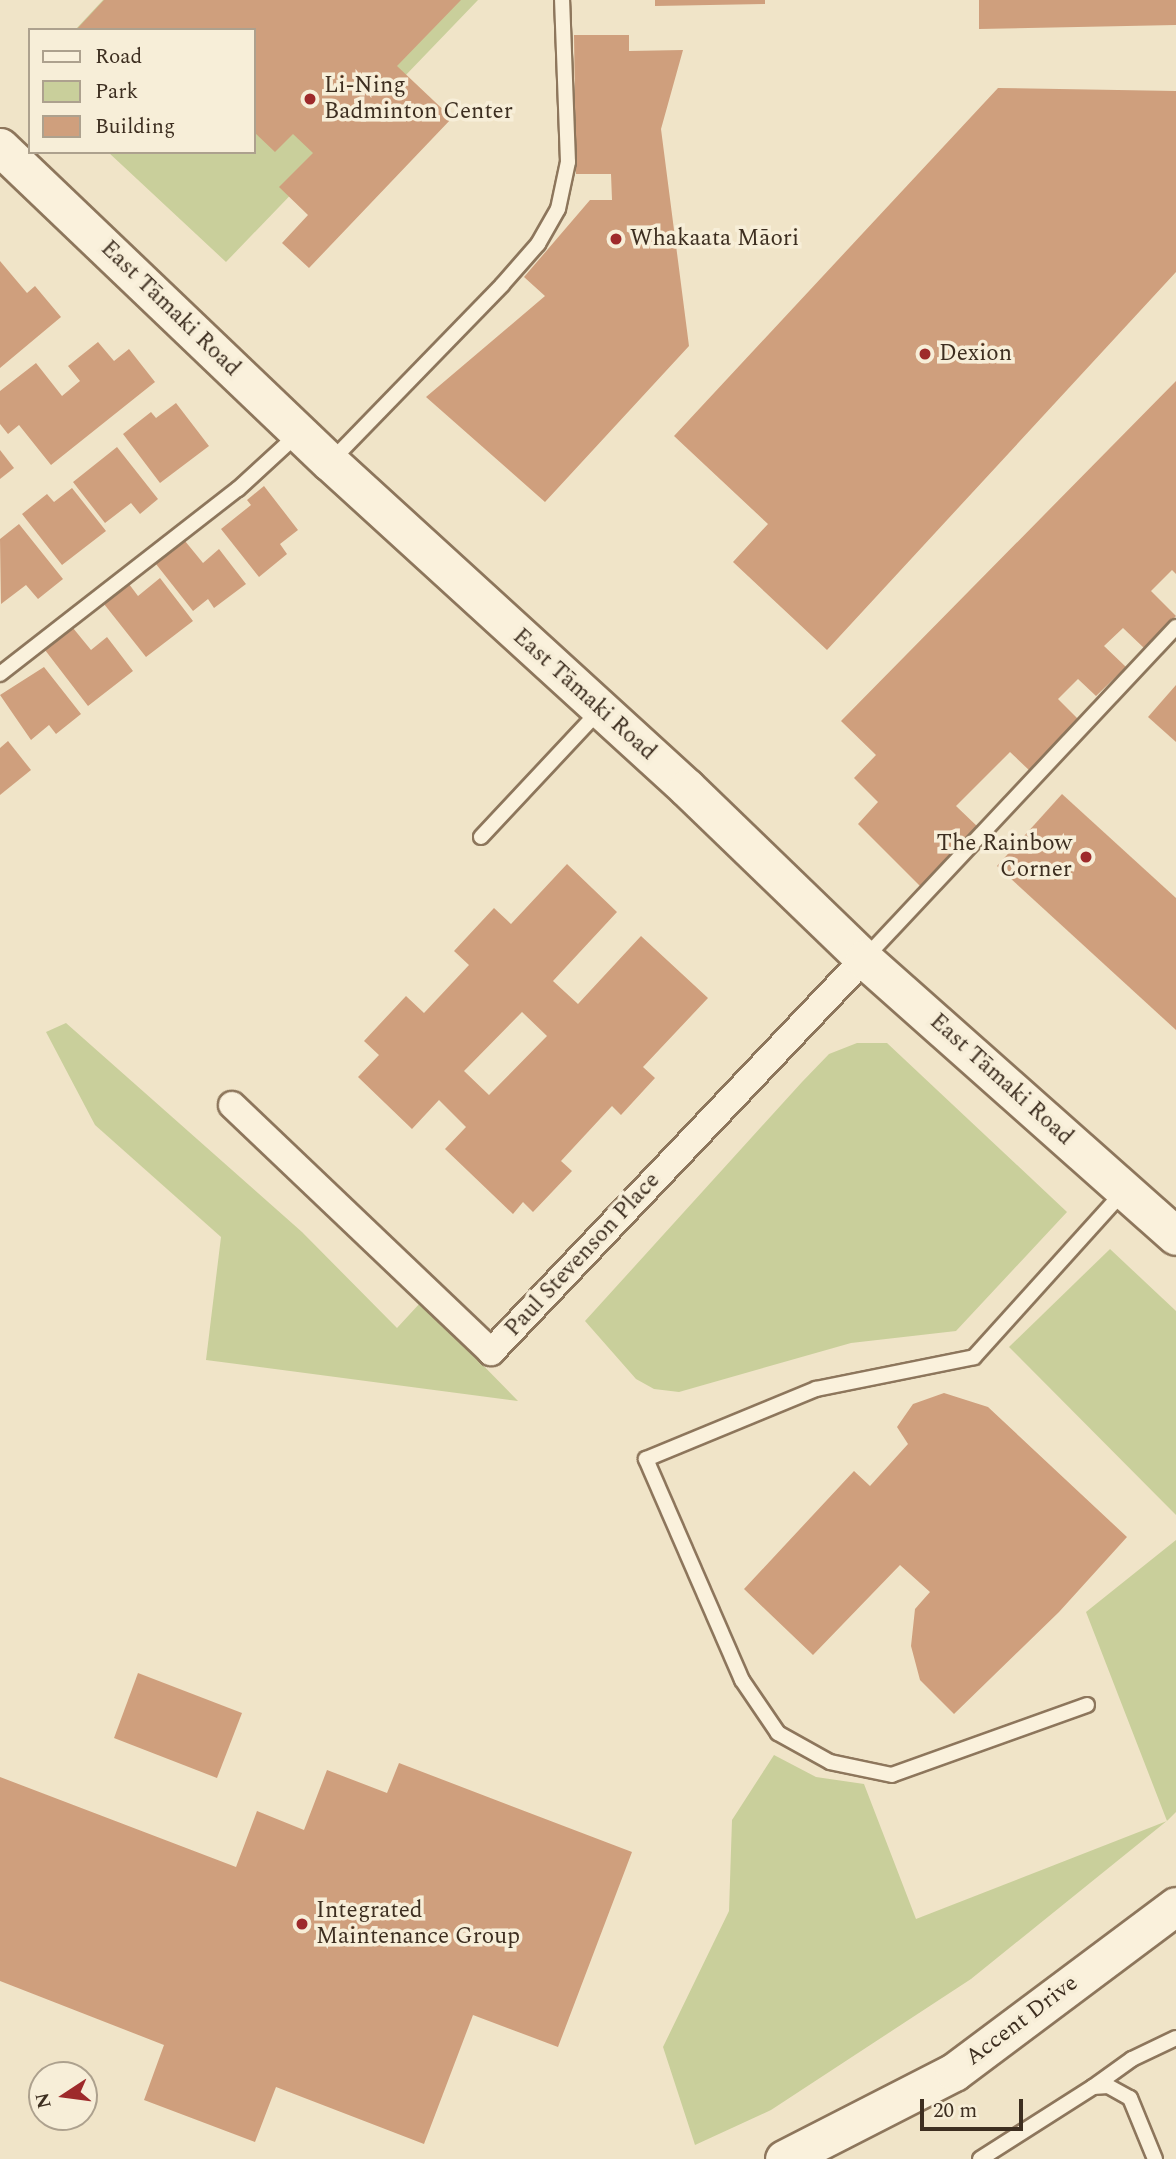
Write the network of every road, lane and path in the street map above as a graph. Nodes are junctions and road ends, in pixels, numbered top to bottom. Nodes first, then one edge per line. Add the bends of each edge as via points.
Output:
1 (562, 0) edge
2 (0, 147) edge
3 (299, 432) junction
4 (330, 462) junction
5 (1176, 628) edge
6 (0, 674) edge
7 (600, 709) junction
8 (481, 837) dead end
9 (864, 959) junction
10 (232, 1105) dead end
11 (1125, 1191) junction
12 (1176, 1237) edge
13 (1087, 1705) dead end
14 (1176, 1906) edge
15 (1176, 2038) edge
16 (1093, 2087) junction
17 (784, 2159) edge
18 (980, 2159) edge
19 (1156, 2159) edge

1 - 4 lane via 568,162 558,209 538,244 502,285
2 - 3 street, East Tāmaki Road
3 - 4 street, East Tāmaki Road
3 - 6 lane via 238,489
4 - 7 street, East Tāmaki Road
5 - 9 lane
7 - 8 lane
7 - 9 street, East Tāmaki Road
9 - 10 street, Paul Stevenson Place via 491,1352
9 - 11 street, East Tāmaki Road
11 - 12 street, East Tāmaki Road
11 - 13 lane via 974,1357 816,1389 646,1459 742,1680 778,1733 830,1762 892,1775
14 - 17 street, Accent Drive via 954,2072
15 - 16 lane via 1132,2059
16 - 18 lane
16 - 19 lane via 1116,2087 1129,2098

